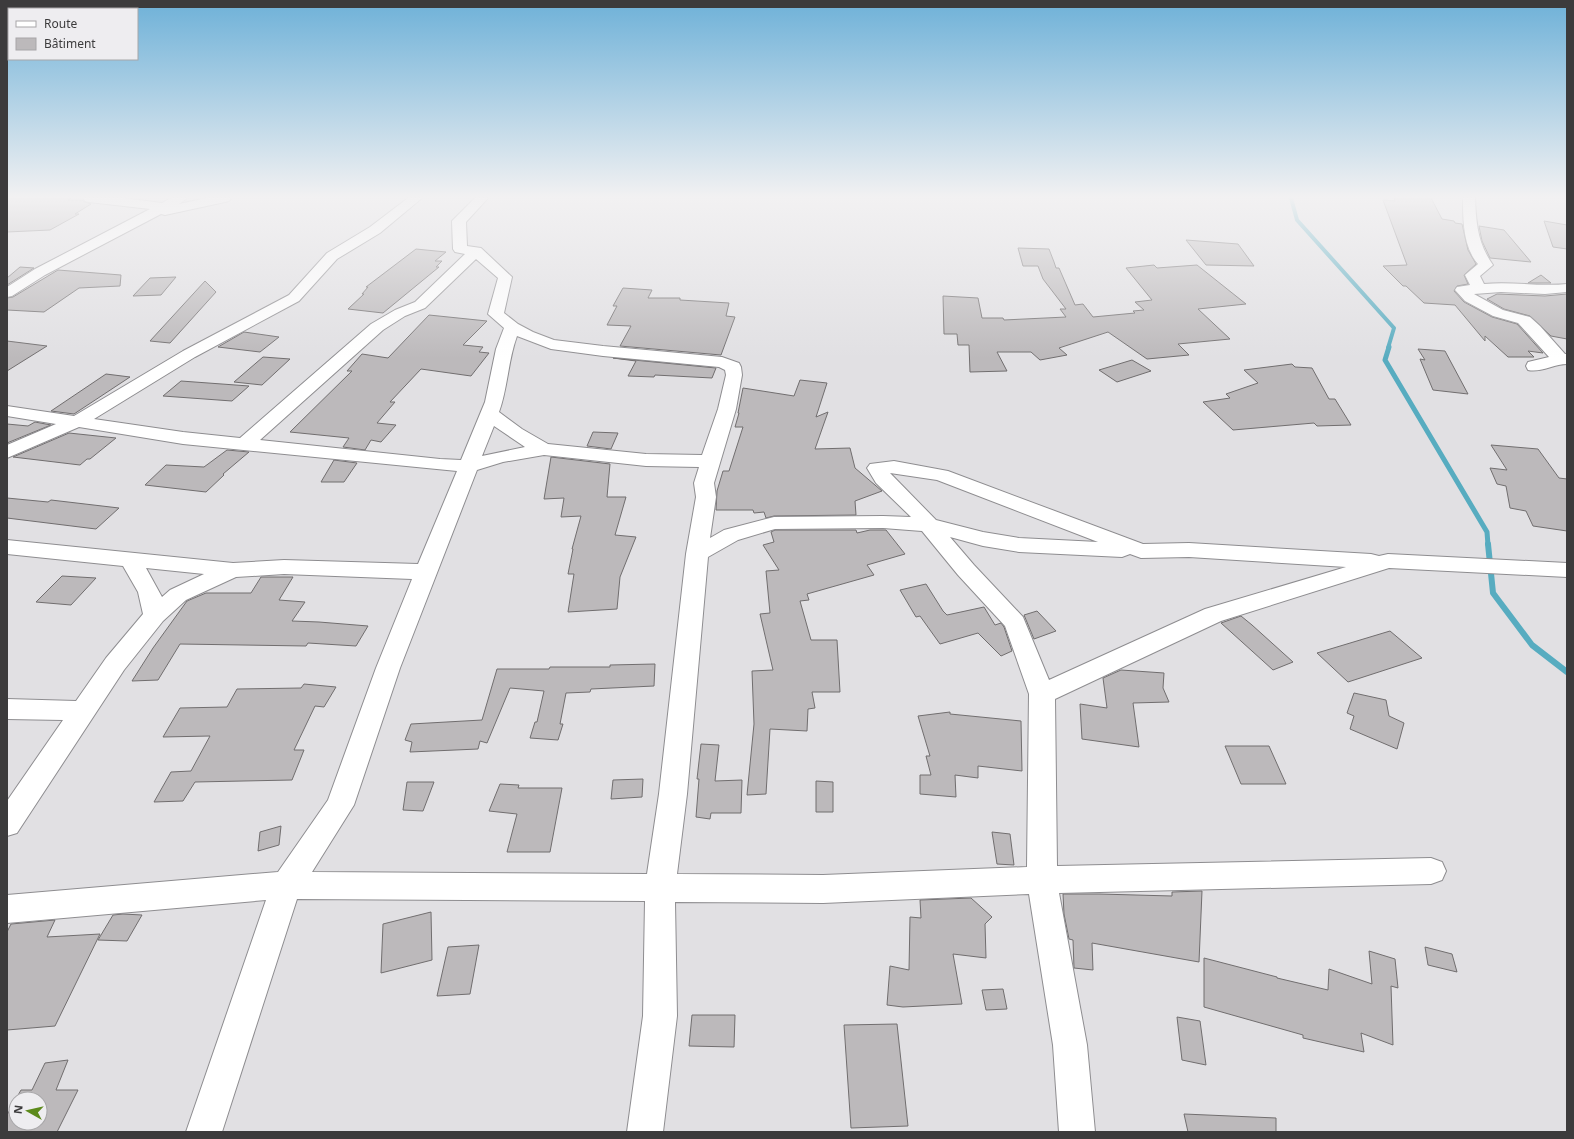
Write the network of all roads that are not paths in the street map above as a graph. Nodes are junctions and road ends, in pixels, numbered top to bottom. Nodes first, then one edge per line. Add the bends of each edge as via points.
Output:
1 (80, 251) edge
2 (340, 251) edge
3 (476, 251) joint
4 (1478, 251) edge
5 (40, 272) junction
6 (14, 274) dead end
7 (1567, 288) edge
8 (1479, 289) junction
9 (7, 292) edge
10 (512, 327) junction
11 (1563, 359) edge
12 (1534, 366) dead end
13 (7, 411) edge
14 (490, 412) junction
15 (76, 422) junction
16 (245, 444) junction
17 (544, 449) junction
18 (7, 452) edge
19 (710, 461) junction
20 (469, 466) junction
21 (929, 525) junction
22 (7, 547) edge
23 (1141, 551) junction
24 (697, 554) junction
25 (130, 559) junction
26 (1388, 561) junction
27 (233, 570) junction
28 (1567, 570) edge
29 (427, 572) junction
30 (155, 615) junction
31 (1042, 694) junction
32 (7, 709) edge
33 (83, 711) junction
34 (7, 824) edge
35 (1431, 871) dead end
36 (1042, 880) junction
37 (286, 885) junction
38 (660, 887) junction
39 (7, 908) edge
40 (204, 1132) edge
41 (645, 1132) edge
42 (1077, 1132) edge

1 - 5 street
2 - 15 street via 332,256 294,298 189,354
3 - 10 street via 505,277 496,314
3 - 16 street via 420,305 377,327
4 - 8 street via 1481,261 1486,265 1472,275
5 - 6 street
5 - 9 street
7 - 8 street
8 - 11 street via 1462,290 1470,298 1498,313 1524,320
10 - 14 street via 504,349
10 - 19 street via 550,344 722,362 733,367 734,375 727,409
11 - 12 street
13 - 15 street
14 - 17 street via 524,440
14 - 20 street
15 - 16 street via 183,438
15 - 18 street
16 - 20 street
17 - 19 street via 646,460
17 - 20 street
19 - 24 street via 704,483 706,497
20 - 29 street
21 - 23 street via 983,540 1019,545
21 - 23 street via 884,479 877,468 894,467 941,475
21 - 24 street via 883,522 774,523 731,535
21 - 31 street via 1015,623
22 - 25 street
23 - 26 street via 1189,550
24 - 38 street via 673,794
25 - 27 street
25 - 30 street via 149,592
26 - 28 street
26 - 31 street via 1213,615
27 - 29 street via 284,567
27 - 30 street via 178,595
29 - 37 street via 388,668 340,805
30 - 33 street via 115,664
31 - 36 street
32 - 33 street
33 - 34 street
35 - 36 street
36 - 38 street via 824,889
36 - 42 street via 1070,1045
37 - 38 street
37 - 39 street
37 - 40 street
38 - 41 street via 660,1016

